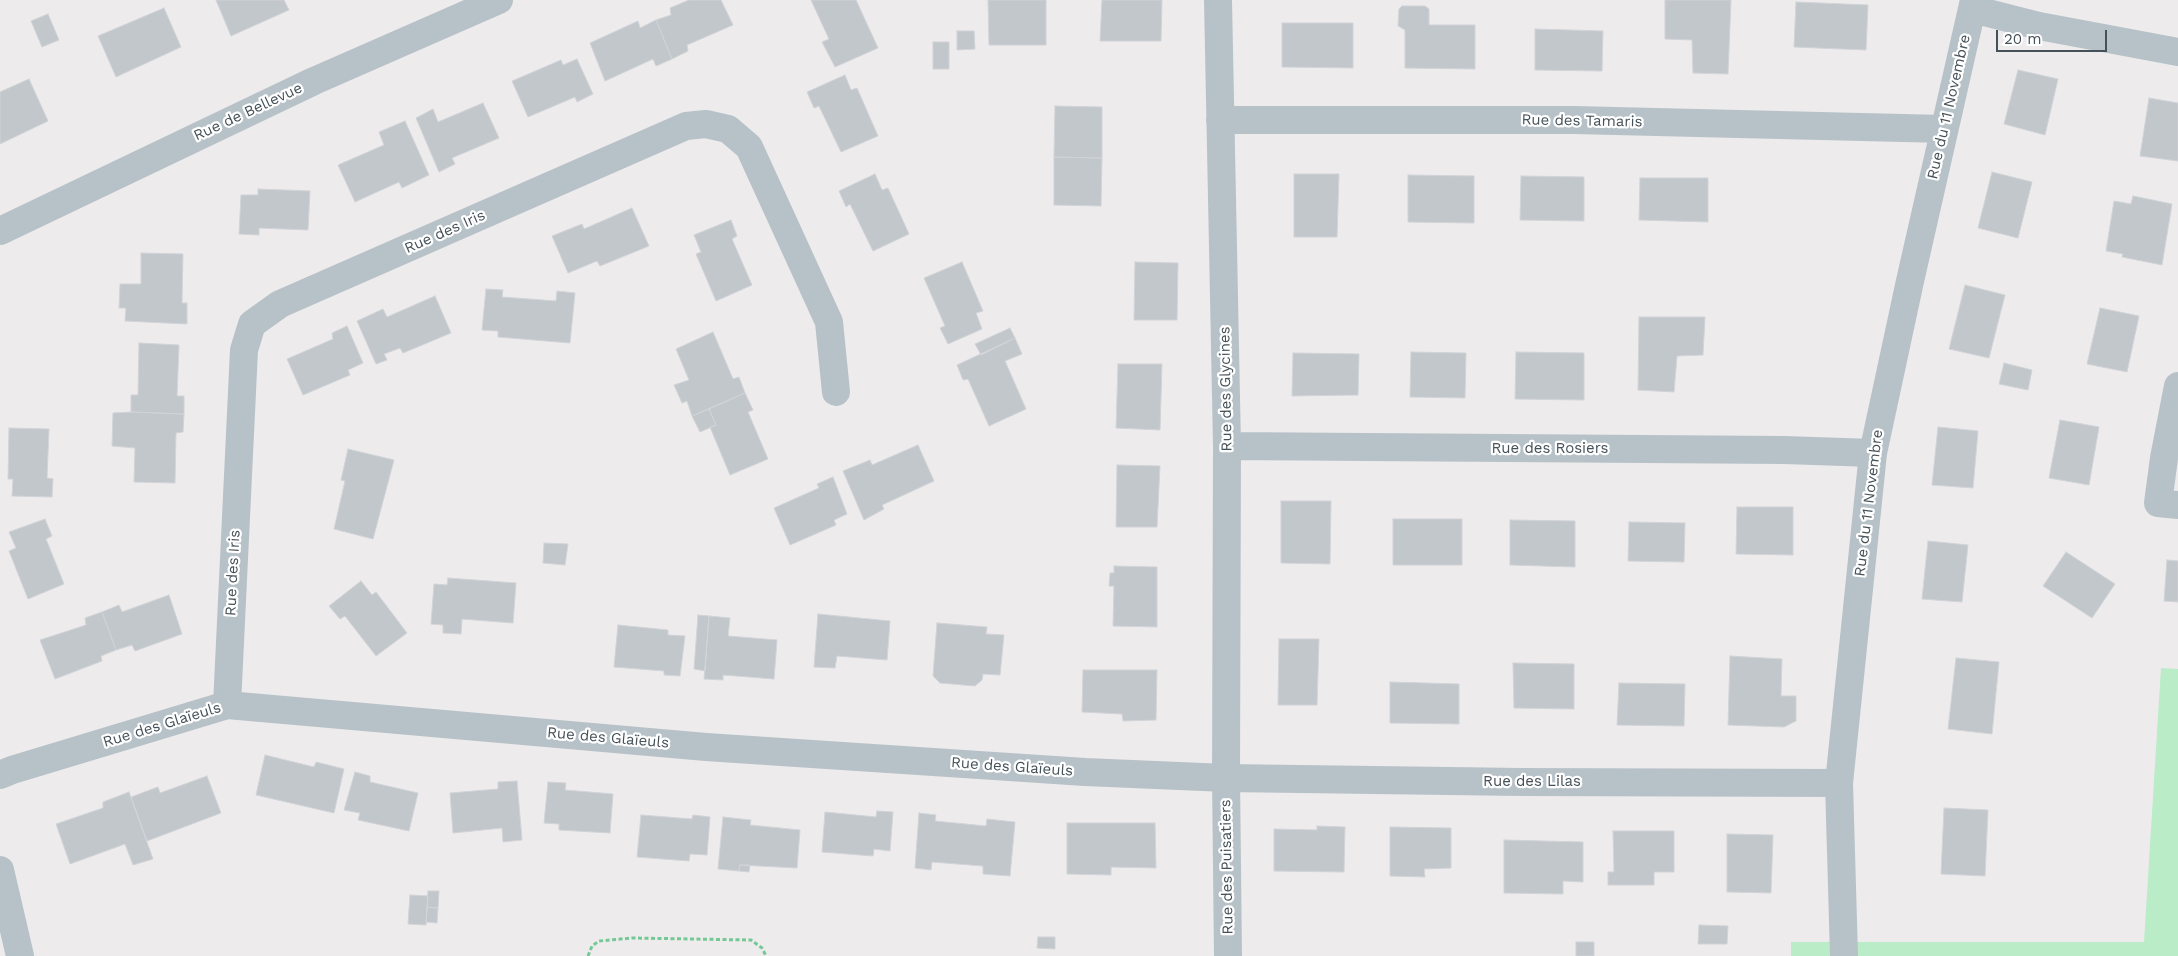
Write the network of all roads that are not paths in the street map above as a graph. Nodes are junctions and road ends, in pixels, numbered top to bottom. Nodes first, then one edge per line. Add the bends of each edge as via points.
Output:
1 (499, 0) edge
2 (1218, 0) edge
3 (1973, 5) edge
4 (2178, 52) edge
5 (1220, 120) junction
6 (1944, 129) junction
7 (0, 231) edge
8 (2178, 386) edge
9 (836, 392) dead end
10 (1227, 446) junction
11 (1873, 453) junction
12 (2178, 505) edge
13 (228, 705) junction
14 (0, 775) edge
15 (1226, 778) junction
16 (1839, 783) junction
17 (0, 870) edge
18 (20, 956) edge
19 (1228, 956) edge
20 (1844, 956) edge

1 - 7 street, Rue de Bellevue via 314,81
2 - 5 street, Rue des Glycines
3 - 4 street via 2039,26
3 - 6 street, Rue du 11 Novembre
5 - 6 street, Rue des Tamaris via 1574,120
5 - 10 street, Rue des Glycines
6 - 11 street, Rue du 11 Novembre
8 - 12 street via 2158,503
9 - 13 street, Rue des Iris via 829,322 749,148 728,129 706,124 686,126 280,304 252,324 244,350
10 - 11 street, Rue des Rosiers
10 - 15 street, Rue des Glycines
11 - 16 street, Rue du 11 Novembre
13 - 14 street, Rue des Glaïeuls
13 - 15 street, Rue des Glaïeuls via 706,747
15 - 16 street, Rue des Lilas
15 - 19 street, Rue des Puisatiers
16 - 20 street, Rue du 11 Novembre
17 - 18 street

